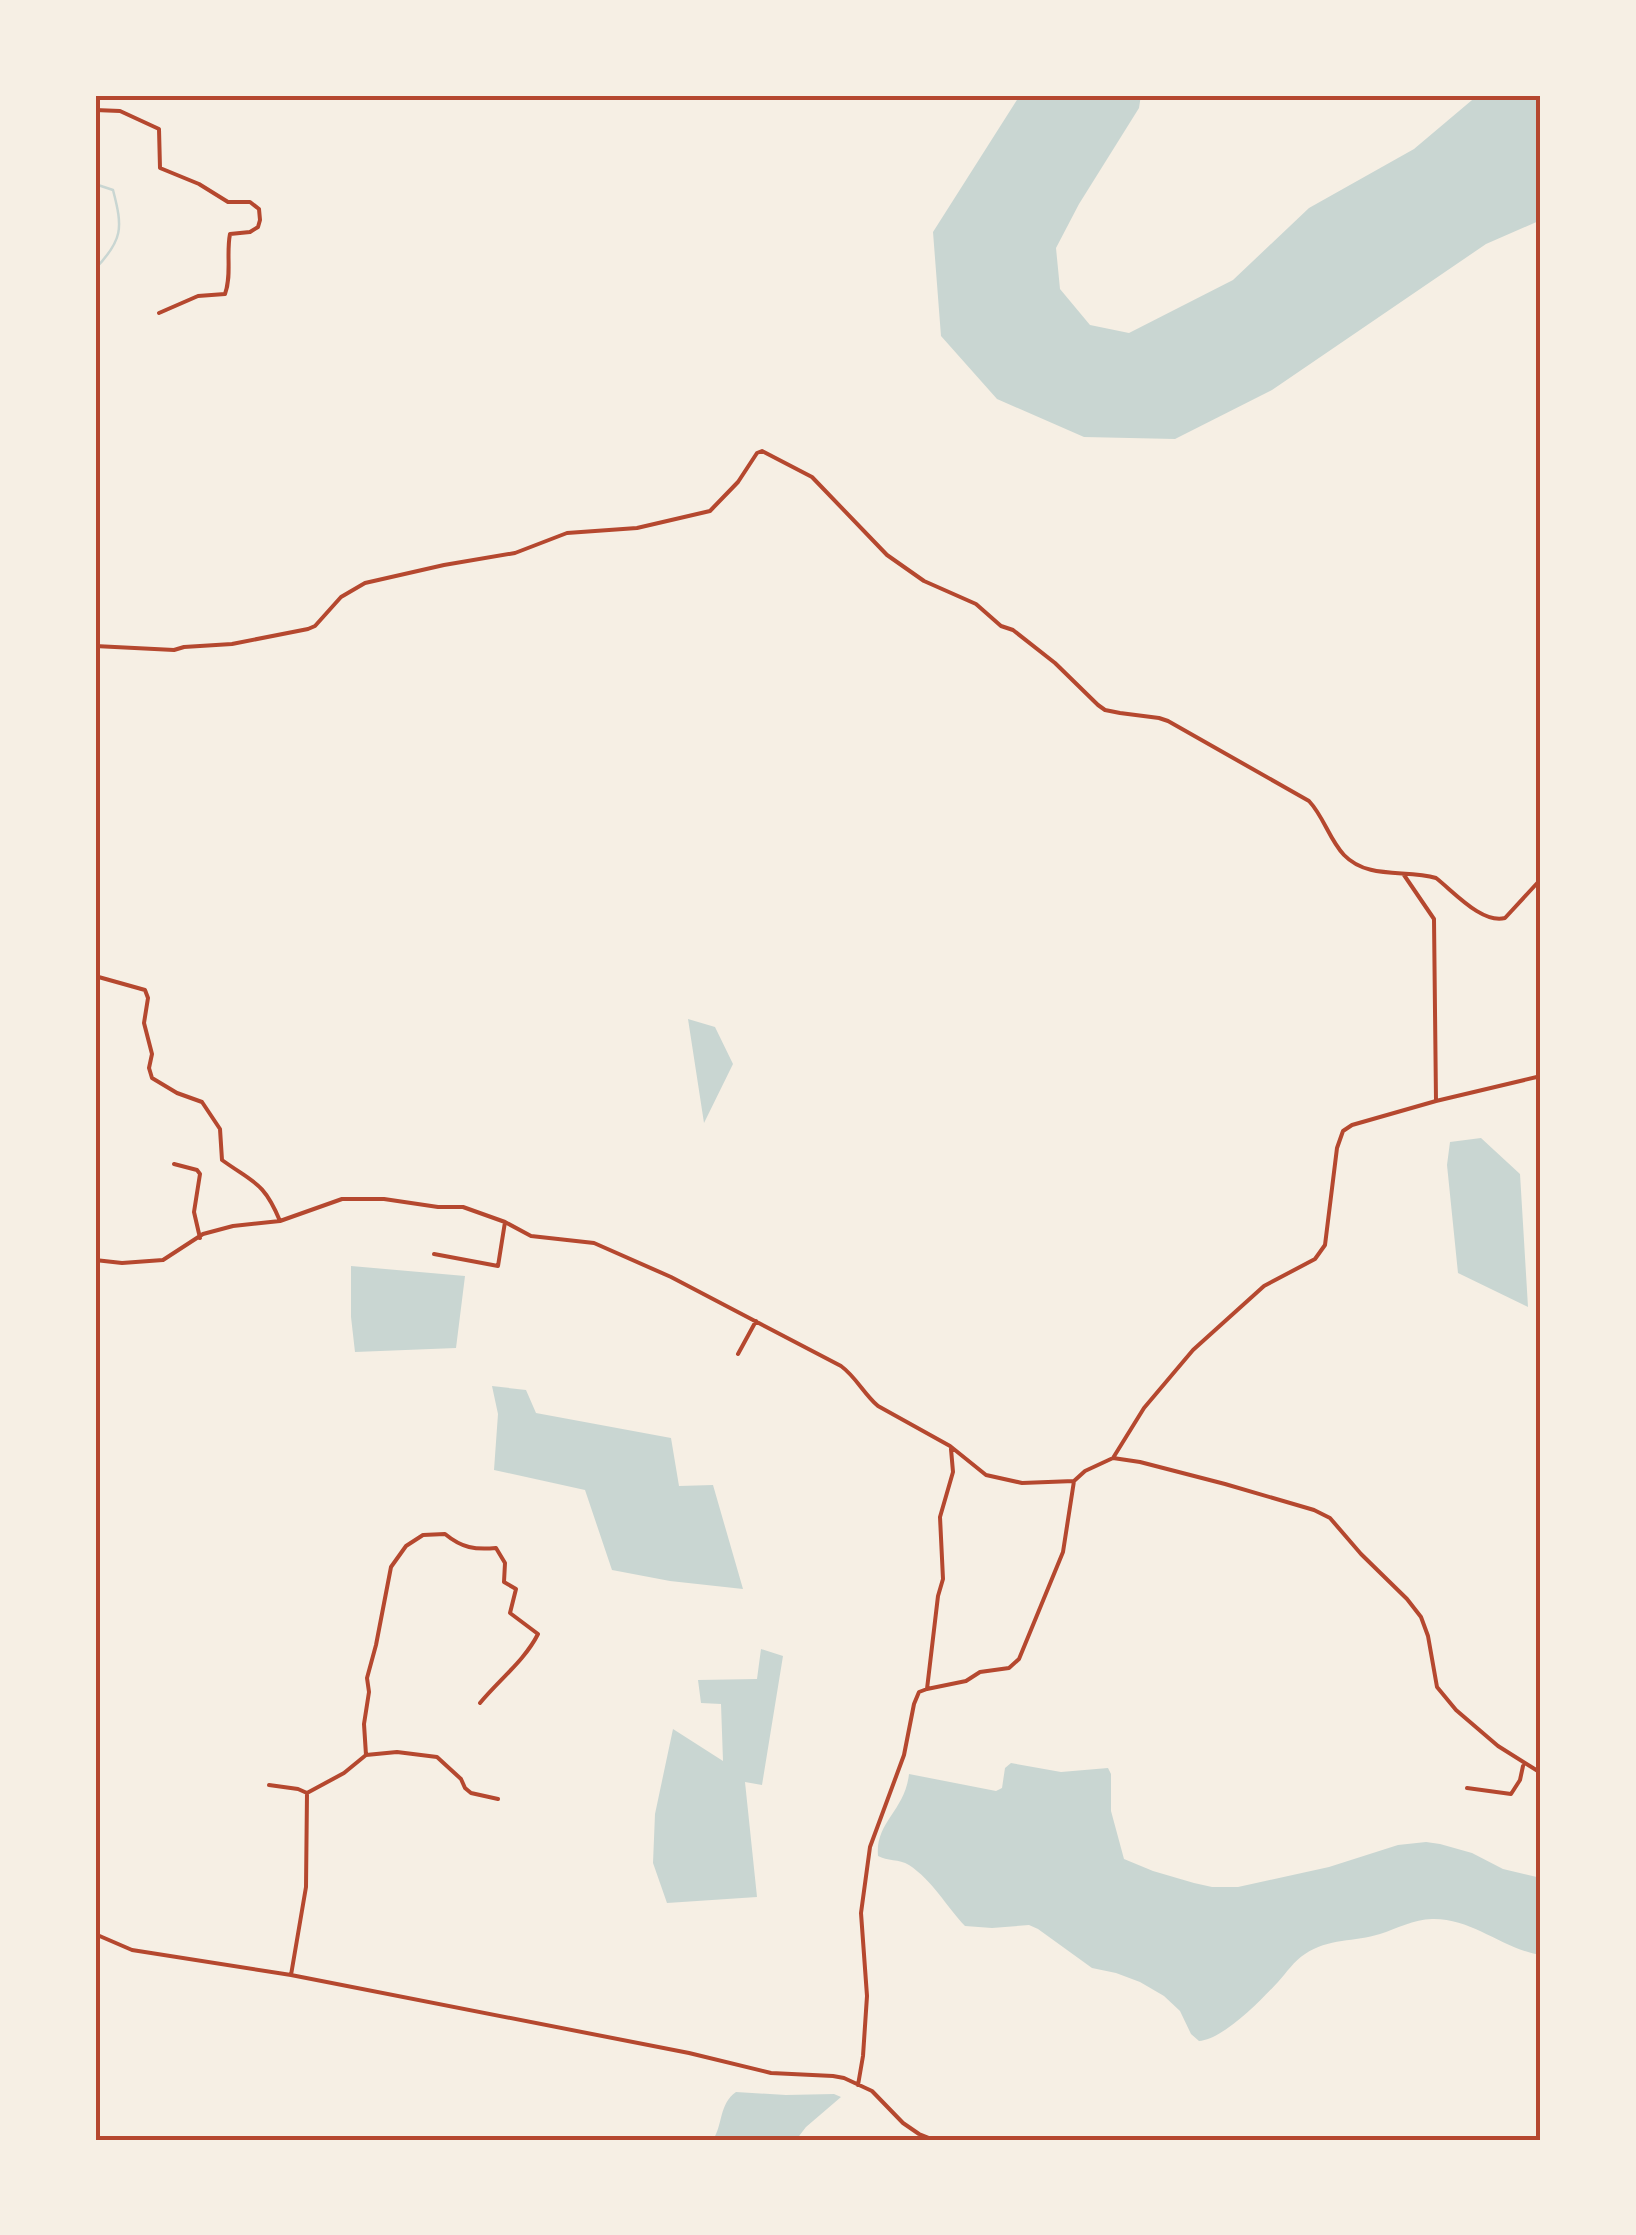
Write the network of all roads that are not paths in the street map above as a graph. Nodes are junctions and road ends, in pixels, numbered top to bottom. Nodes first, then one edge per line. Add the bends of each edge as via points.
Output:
1 (95, 110) edge
2 (159, 313) dead end
3 (95, 646) edge
4 (1404, 874) junction
5 (1541, 879) edge
6 (95, 976) edge
7 (1541, 1076) edge
8 (1436, 1101) junction
9 (174, 1164) dead end
10 (280, 1221) junction
11 (505, 1222) junction
12 (200, 1238) junction
13 (434, 1254) dead end
14 (95, 1260) edge
15 (756, 1321) junction
16 (738, 1354) dead end
17 (950, 1446) junction
18 (1114, 1458) junction
19 (1074, 1481) junction
20 (927, 1690) junction
21 (480, 1703) dead end
22 (366, 1754) junction
23 (1524, 1764) junction
24 (1541, 1773) edge
25 (269, 1784) dead end
26 (1467, 1788) dead end
27 (306, 1793) junction
28 (498, 1799) dead end
29 (95, 1934) edge
30 (292, 1976) junction
31 (858, 2086) junction
32 (934, 2140) edge

1 - 2 street via 120,111 159,129 160,168 228,202 259,208 258,227 230,234 225,294 198,296
3 - 4 street via 174,650 308,630 365,583 515,553 567,533 637,528 710,511 762,451 812,477 888,555 1013,630 1104,710 1168,722 1309,801 1354,863
4 - 5 street via 1436,878 1486,918 1500,920
4 - 8 street via 1434,920
6 - 10 street via 145,990 152,1078 202,1102 220,1128 222,1160 256,1180
7 - 8 street
8 - 18 street via 1344,1131 1336,1148 1325,1245 1315,1259 1264,1286 1193,1350 1144,1408
9 - 12 street via 200,1174 194,1212
10 - 11 street via 332,1201 384,1199 463,1208
10 - 12 street via 232,1226
11 - 13 street via 498,1266
11 - 15 street via 531,1236 594,1244
12 - 14 street via 164,1260
15 - 16 street
15 - 17 street via 841,1366 878,1406
17 - 19 street via 986,1475 1022,1483
17 - 20 street via 953,1472 940,1517 943,1579
18 - 19 street
18 - 23 street via 1330,1518 1421,1617 1437,1687
19 - 20 street via 1063,1552 1018,1659 1009,1668
20 - 31 street via 918,1692 904,1755 870,1848 861,1914 867,1996
21 - 22 street via 538,1634 510,1613 516,1589 504,1582 505,1563 496,1548 459,1546 446,1534 423,1535 391,1567 367,1678
22 - 27 street
22 - 28 street via 437,1757 471,1793
23 - 24 street
23 - 26 street via 1511,1794
25 - 27 street
27 - 30 street via 306,1887
29 - 30 street via 132,1950
30 - 31 street via 752,2069 833,2076
31 - 32 street

